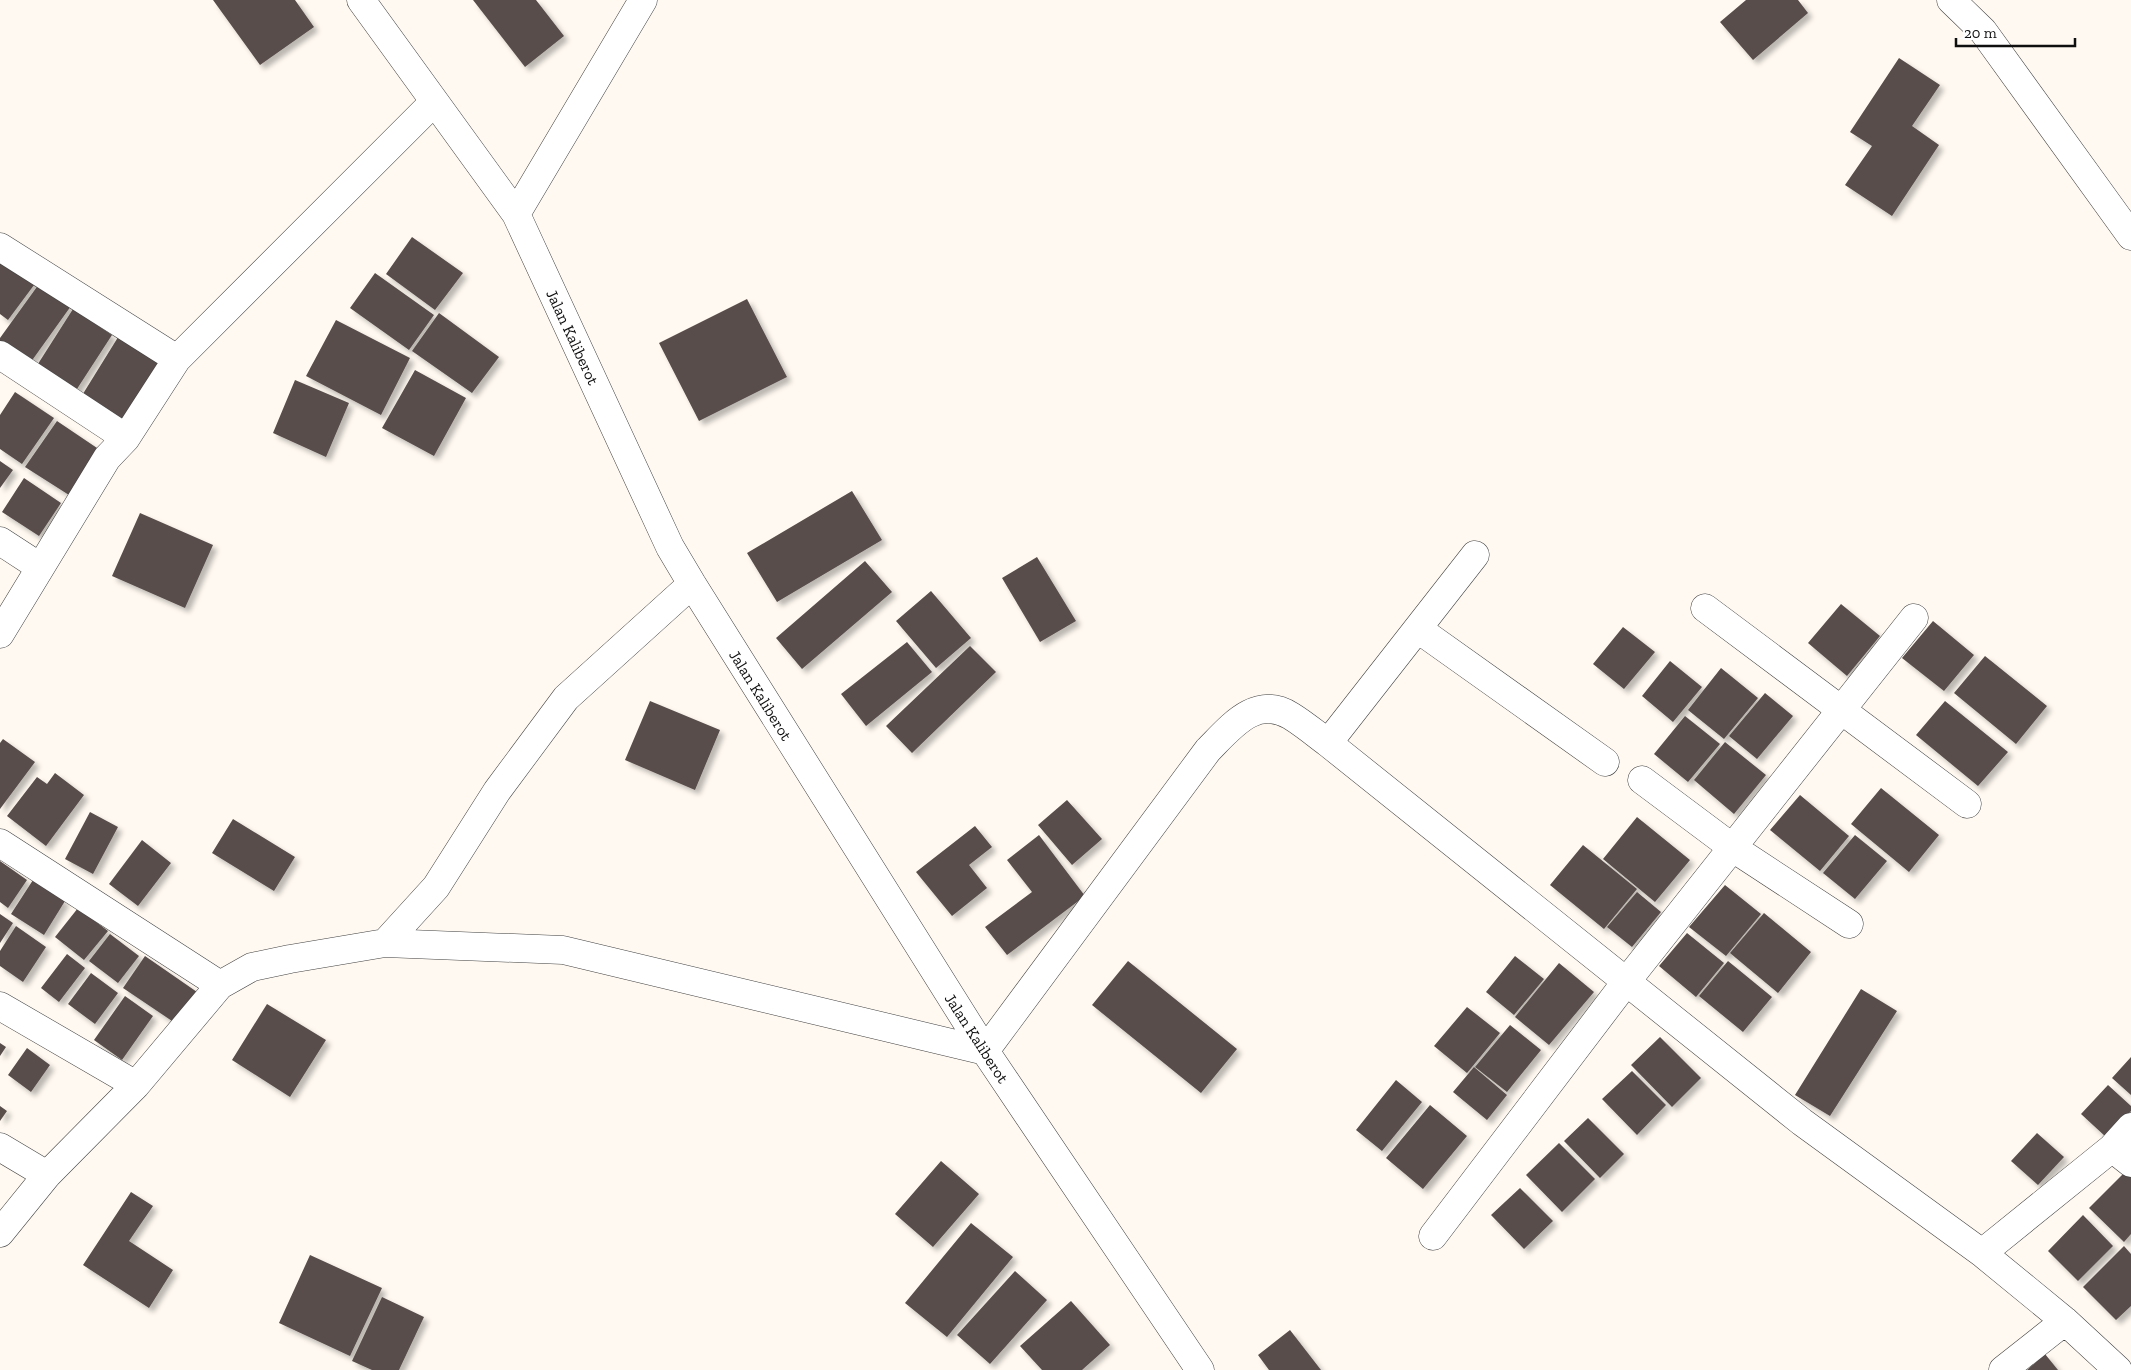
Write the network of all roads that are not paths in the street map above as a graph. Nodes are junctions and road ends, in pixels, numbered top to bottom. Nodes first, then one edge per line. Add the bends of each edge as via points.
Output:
1 (361, 0) edge
2 (643, 0) edge
3 (1951, 0) edge
4 (434, 102) junction
5 (516, 214) junction
6 (2131, 236) edge
7 (0, 247) edge
8 (0, 355) edge
9 (177, 359) junction
10 (126, 438) junction
11 (0, 541) edge
12 (1475, 555) dead end
13 (40, 567) junction
14 (692, 584) junction
15 (1705, 608) dead end
16 (1914, 618) dead end
17 (1418, 629) junction
18 (0, 634) edge
19 (1842, 710) junction
20 (1328, 743) junction
21 (1605, 762) dead end
22 (1642, 780) dead end
23 (1967, 804) dead end
24 (0, 843) edge
25 (1733, 848) junction
26 (1848, 924) dead end
27 (385, 943) junction
28 (1626, 982) junction
29 (220, 985) junction
30 (0, 1006) edge
31 (985, 1051) junction
32 (136, 1085) junction
33 (2131, 1127) edge
34 (0, 1147) edge
35 (2122, 1156) edge
36 (47, 1175) junction
37 (0, 1233) edge
38 (1433, 1236) dead end
39 (1982, 1253) junction
40 (2066, 1321) junction
41 (1200, 1370) edge
42 (2003, 1370) edge
43 (2118, 1370) edge

1 - 4 street, Jalan Kaliberot
2 - 5 street
3 - 6 street via 1982,31
4 - 5 street, Jalan Kaliberot
4 - 9 street
5 - 14 street, Jalan Kaliberot via 670,547
7 - 9 street
8 - 10 street
9 - 10 street
10 - 13 street via 107,458
11 - 13 street
12 - 17 street
13 - 18 street
14 - 27 street via 566,698 497,792 436,887
14 - 31 street, Jalan Kaliberot
15 - 19 street
16 - 19 street
17 - 20 street
17 - 21 street
19 - 23 street
19 - 25 street
20 - 28 street
20 - 31 street via 1289,714 1265,708 1250,712 1230,728 1208,750
22 - 25 street
24 - 29 street
25 - 26 street
25 - 28 street
27 - 29 street via 252,967
27 - 31 street via 562,950
28 - 38 street
28 - 39 street via 1802,1122
29 - 32 street
30 - 32 street
31 - 41 street, Jalan Kaliberot
32 - 36 street
33 - 35 street
34 - 36 street
35 - 39 street
36 - 37 street
39 - 40 street
40 - 42 street
40 - 43 street

